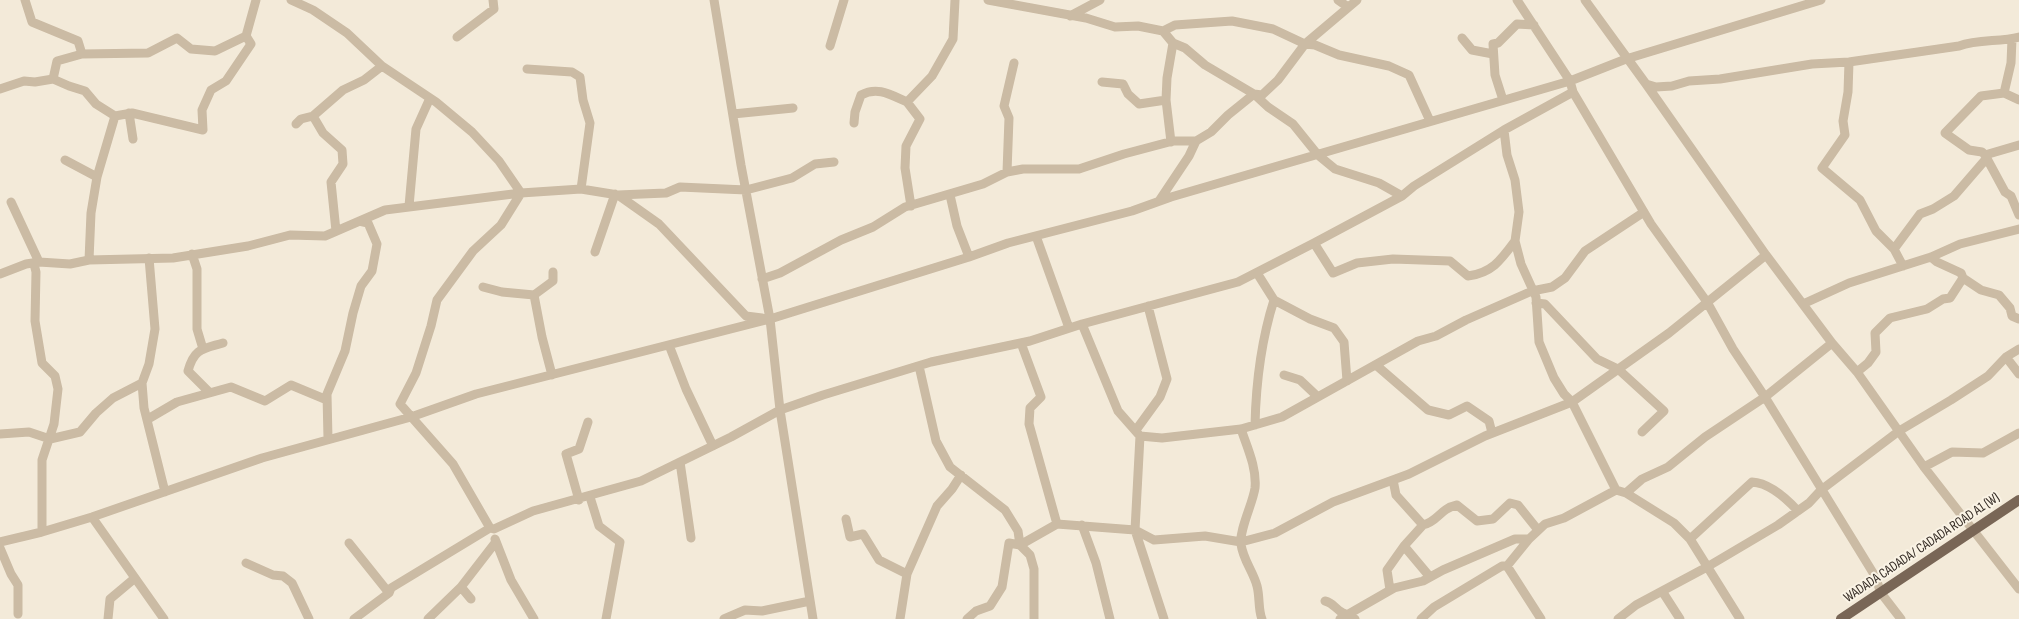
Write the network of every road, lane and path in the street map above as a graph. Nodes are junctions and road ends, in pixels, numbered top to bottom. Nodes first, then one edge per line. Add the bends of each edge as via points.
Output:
1 (25, 0) edge
2 (256, 0) edge
3 (290, 0) edge
4 (494, 0) edge
5 (714, 0) edge
6 (844, 0) edge
7 (955, 0) edge
8 (992, 0) edge
9 (1100, 0) edge
10 (1338, 0) edge
11 (1357, 0) edge
12 (1517, 0) edge
13 (1585, 0) edge
14 (1821, 0) edge
15 (1810, 2) edge
16 (1348, 7) junction
17 (1070, 16) junction
18 (1534, 25) junction
19 (1163, 31) junction
20 (246, 36) junction
21 (457, 37) dead end
22 (1462, 38) dead end
23 (2016, 38) edge
24 (1173, 42) junction
25 (1305, 44) junction
26 (830, 46) dead end
27 (82, 54) junction
28 (1493, 54) junction
29 (1626, 59) junction
30 (1849, 62) junction
31 (1014, 64) dead end
32 (382, 66) junction
33 (527, 69) dead end
34 (53, 79) junction
35 (1570, 81) junction
36 (1102, 82) dead end
37 (1646, 84) junction
38 (0, 89) edge
39 (1573, 92) junction
40 (2004, 93) junction
41 (1254, 94) junction
42 (430, 98) junction
43 (1166, 100) junction
44 (1503, 100) junction
45 (2019, 100) edge
46 (907, 102) junction
47 (793, 108) dead end
48 (129, 114) junction
49 (733, 114) junction
50 (115, 116) junction
51 (313, 116) junction
52 (1430, 121) junction
53 (854, 123) dead end
54 (296, 124) dead end
55 (1504, 130) junction
56 (133, 139) dead end
57 (1196, 141) junction
58 (1171, 142) junction
59 (2019, 145) edge
60 (1318, 154) junction
61 (1986, 157) junction
62 (66, 160) dead end
63 (834, 162) dead end
64 (1007, 172) junction
65 (97, 177) junction
66 (581, 189) junction
67 (746, 190) junction
68 (521, 193) junction
69 (616, 194) junction
70 (950, 195) junction
71 (1402, 196) junction
72 (1159, 201) junction
73 (11, 202) dead end
74 (409, 206) junction
75 (911, 206) junction
76 (1644, 212) junction
77 (2019, 215) edge
78 (359, 221) junction
79 (2019, 229) edge
80 (336, 231) junction
81 (1036, 236) junction
82 (1514, 241) junction
83 (1314, 243) junction
84 (1894, 248) junction
85 (595, 252) dead end
86 (192, 254) junction
87 (1766, 255) junction
88 (969, 257) junction
89 (1931, 257) junction
90 (149, 258) junction
91 (89, 260) junction
92 (37, 263) junction
93 (1903, 266) junction
94 (553, 272) dead end
95 (1257, 273) junction
96 (0, 274) edge
97 (1963, 278) junction
98 (762, 279) junction
99 (483, 287) dead end
100 (1532, 291) junction
101 (534, 295) junction
102 (1274, 300) junction
103 (1707, 302) junction
104 (1536, 303) junction
105 (1803, 304) junction
106 (1148, 306) junction
107 (770, 319) junction
108 (2019, 319) edge
109 (1082, 324) junction
110 (1069, 328) junction
111 (223, 343) dead end
112 (1021, 343) junction
113 (1832, 343) junction
114 (669, 345) junction
115 (203, 349) junction
116 (2019, 349) edge
117 (2006, 357) junction
118 (1376, 364) junction
119 (919, 366) junction
120 (1618, 369) junction
121 (1856, 372) junction
122 (552, 374) junction
123 (2019, 374) edge
124 (1284, 375) dead end
125 (1347, 381) junction
126 (142, 383) junction
127 (209, 392) junction
128 (1318, 397) junction
129 (1765, 397) junction
130 (327, 400) junction
131 (1572, 402) junction
132 (780, 410) junction
133 (411, 417) junction
134 (148, 419) junction
135 (588, 422) dead end
136 (1255, 425) junction
137 (1241, 429) junction
138 (1899, 431) junction
139 (1642, 432) dead end
140 (1138, 433) junction
141 (1492, 433) junction
142 (2019, 433) edge
143 (0, 434) edge
144 (50, 439) junction
145 (328, 439) junction
146 (713, 446) junction
147 (680, 462) junction
148 (1924, 467) junction
149 (961, 475) junction
150 (1393, 480) junction
151 (1616, 490) junction
152 (1821, 490) junction
153 (165, 492) junction
154 (1626, 493) junction
155 (590, 497) junction
156 (579, 500) junction
157 (2019, 500) edge
158 (1798, 511) junction
159 (92, 517) junction
160 (846, 519) dead end
161 (1057, 524) junction
162 (1082, 525) junction
163 (1423, 525) junction
164 (492, 529) junction
165 (1135, 530) junction
166 (1538, 530) junction
167 (1973, 531) junction
168 (42, 532) junction
169 (691, 538) dead end
170 (1529, 539) junction
171 (1690, 539) junction
172 (0, 542) edge
173 (1241, 542) junction
174 (349, 543) dead end
175 (495, 543) junction
176 (1020, 544) junction
177 (1404, 546) junction
178 (0, 548) edge
179 (246, 563) dead end
180 (1507, 566) junction
181 (1707, 567) junction
182 (907, 574) junction
183 (1430, 577) junction
184 (135, 578) junction
185 (461, 588) junction
186 (2019, 589) edge
187 (1390, 590) junction
188 (1662, 591) junction
189 (389, 593) junction
190 (1881, 593) junction
191 (471, 599) dead end
192 (810, 601) junction
193 (1325, 601) dead end
194 (18, 614) dead end
195 (1348, 617) edge
196 (1425, 618) edge
197 (108, 619) edge
198 (164, 619) edge
199 (309, 619) edge
200 (354, 619) edge
201 (428, 619) edge
202 (534, 619) edge
203 (606, 619) edge
204 (724, 619) edge
205 (813, 619) edge
206 (900, 619) edge
207 (967, 619) edge
208 (1034, 619) edge
209 (1110, 619) edge
210 (1164, 619) edge
211 (1262, 619) edge
212 (1541, 619) edge
213 (1618, 619) edge
214 (1680, 619) edge
215 (1740, 619) edge
216 (1841, 619) edge
217 (1901, 619) edge

1 - 27 street via 32,22 78,41
2 - 20 street
3 - 32 street via 313,10 346,33
4 - 21 street via 494,9
5 - 49 street
6 - 26 street
7 - 46 street via 953,39 932,76
8 - 17 street
9 - 17 street
10 - 16 street
11 - 16 street
12 - 18 street
13 - 29 street
14 - 15 street
15 - 29 street
16 - 25 street
17 - 19 street via 1086,18 1115,28 1138,26
18 - 28 street via 1517,24 1494,44
18 - 35 street
19 - 24 street
19 - 25 street via 1175,25 1232,21 1273,29
20 - 27 street via 214,51 191,49 177,38 148,53
20 - 48 street via 251,44 226,81 211,90 202,110 203,130 155,117
22 - 28 street via 1472,50
23 - 30 street via 1997,42 1972,42
23 - 40 street
24 - 41 street via 1217,73
24 - 43 street
25 - 41 street via 1278,80 1262,95
25 - 52 street via 1315,45 1346,57 1389,66 1409,75
27 - 34 street via 57,61
28 - 44 street via 1495,75
29 - 35 street
29 - 37 street
30 - 37 street via 1812,64 1720,79 1689,81 1672,86 1656,87
30 - 84 street via 1845,135 1822,168 1860,200 1876,231
31 - 64 street via 1004,106 1009,118
32 - 42 street
32 - 51 street via 364,80 343,90
33 - 66 street via 572,72 580,77 590,123
34 - 38 street via 24,81
34 - 50 street via 85,91 96,104
35 - 39 street
35 - 44 street
36 - 43 street via 1123,84 1128,94 1139,104
37 - 87 street
39 - 55 street
39 - 76 street
40 - 45 street
40 - 61 street via 1981,96 1945,133 1969,150 1982,152
41 - 57 street via 1212,132
41 - 60 street via 1268,108 1294,124
42 - 68 street via 472,132 499,162
42 - 74 street via 416,128
43 - 58 street
44 - 52 street
46 - 53 street via 884,92 870,90 861,95
46 - 75 street via 920,119 906,146 905,168
47 - 49 street
48 - 50 street
48 - 56 street
49 - 67 street
50 - 65 street
51 - 54 street via 301,118
51 - 80 street via 323,133 342,150 342,164 331,182
52 - 60 street
55 - 71 street
55 - 82 street via 1519,212
57 - 58 street
57 - 72 street
58 - 64 street via 1079,169 1023,169
59 - 61 street
60 - 71 street via 1335,169 1379,183
60 - 72 street
61 - 77 street via 2005,192 2011,196
61 - 84 street via 1954,196 1920,214
62 - 65 street
63 - 67 street via 815,164 792,178
64 - 70 street via 983,184
65 - 91 street via 91,213
66 - 68 street
66 - 69 street
67 - 69 street via 680,188 666,193
67 - 98 street
68 - 74 street
68 - 133 street via 501,225 473,250 437,300 432,326 416,373 400,404
69 - 85 street
69 - 107 street via 659,224 746,316
70 - 75 street
70 - 88 street via 957,226
71 - 83 street
72 - 81 street via 1132,211
73 - 92 street
74 - 78 street via 385,210
75 - 98 street via 905,207 874,227 841,240
76 - 100 street via 1585,251 1565,278 1552,287
76 - 103 street
78 - 80 street
78 - 130 street via 368,222 377,244 372,271 361,286 345,351 327,394
79 - 89 street via 1960,244
80 - 86 street via 325,236 290,234 248,246
81 - 88 street
81 - 110 street
82 - 83 street via 1499,263 1481,274 1468,276 1450,261 1393,259 1357,263 1333,273
82 - 100 street
83 - 95 street
84 - 93 street
86 - 90 street via 173,258
86 - 115 street via 197,269 197,328
87 - 103 street
87 - 105 street
88 - 107 street
89 - 93 street
89 - 97 street via 1961,273
90 - 91 street
90 - 126 street via 155,329 149,364
91 - 92 street via 70,264
92 - 96 street via 26,264
92 - 144 street via 35,321 42,363 55,376 58,389
93 - 105 street via 1849,283
94 - 101 street via 552,281
95 - 102 street
95 - 106 street via 1238,282
97 - 108 street via 1981,290 1999,295 2010,308 2012,316
97 - 121 street via 1950,298 1943,299 1928,309 1890,318 1875,333 1876,352
98 - 107 street
99 - 101 street
100 - 104 street via 1536,296
100 - 118 street via 1436,336 1418,341
101 - 122 street
102 - 125 street via 1334,328 1344,342
102 - 136 street via 1265,330 1256,384
103 - 120 street
103 - 129 street via 1733,349
104 - 120 street via 1545,304 1597,359
104 - 131 street via 1539,342 1554,378
105 - 113 street
106 - 109 street
106 - 140 street via 1167,379 1160,397
107 - 114 street
107 - 132 street
109 - 110 street
109 - 140 street via 1118,411
110 - 112 street
111 - 115 street
112 - 119 street
112 - 161 street via 1040,397 1030,408 1029,424
113 - 121 street
113 - 129 street
114 - 122 street
114 - 146 street
115 - 127 street via 192,358 188,371
116 - 117 street
117 - 123 street
117 - 138 street via 1988,376
118 - 125 street
118 - 141 street via 1428,410 1449,415 1467,406 1489,421
119 - 132 street
119 - 149 street via 936,441 950,467
120 - 131 street
120 - 139 street via 1664,411
121 - 138 street
122 - 133 street via 476,394
124 - 128 street via 1300,380
125 - 128 street
126 - 134 street via 144,408
126 - 144 street via 113,398 80,432
127 - 130 street via 231,387 265,401 291,385
127 - 134 street via 177,402
128 - 136 street via 1282,417
129 - 152 street
129 - 154 street via 1705,437 1668,467 1642,479
130 - 145 street
131 - 141 street
131 - 151 street
132 - 146 street
132 - 192 street
133 - 145 street
133 - 164 street via 453,464
134 - 153 street
135 - 156 street via 579,449 566,454
136 - 137 street
137 - 140 street via 1162,438
137 - 173 street via 1253,466 1255,487
138 - 148 street
138 - 152 street
140 - 165 street
141 - 150 street
142 - 148 street via 1983,453 1952,452
143 - 144 street via 29,432
144 - 168 street via 42,460
145 - 153 street via 262,458
146 - 147 street
147 - 155 street via 641,481
147 - 169 street
148 - 167 street
149 - 176 street via 1005,510 1018,531
149 - 182 street via 937,506
150 - 163 street via 1396,495
150 - 173 street via 1333,502 1275,533
151 - 154 street
151 - 166 street via 1564,518 1545,524
152 - 158 street
152 - 190 street via 1875,576
153 - 159 street
154 - 171 street via 1674,523
155 - 156 street
155 - 203 street via 599,526 620,542
156 - 164 street via 533,512
157 - 167 main road, WADADA CADADA/ CADADA ROAD A1 (W)
158 - 171 street via 1788,500 1762,482 1752,482
158 - 181 street via 1778,526
159 - 168 street
159 - 184 street
160 - 182 street via 850,537 863,534 878,560
161 - 162 street
161 - 176 street
162 - 165 street
162 - 209 street via 1096,563
163 - 166 street via 1432,523 1446,507 1457,504 1477,521 1493,519 1510,503 1518,505
163 - 177 street
164 - 175 street
164 - 189 street via 392,588
165 - 173 street via 1154,540 1205,536
165 - 210 street
166 - 170 street
167 - 186 street
167 - 190 main road, WADADA CADADA/ CADADA ROAD A1 (W)
168 - 172 street
170 - 180 street
170 - 183 street via 1515,539
171 - 181 street
173 - 211 street via 1244,559 1257,585
174 - 189 street
175 - 185 street
175 - 202 street via 511,580
176 - 207 street via 1009,543 1002,588 990,606 976,611
176 - 208 street via 1030,555 1034,569
177 - 183 street
177 - 187 street via 1387,570
178 - 194 street via 18,585
179 - 199 street via 273,575 283,576 292,583
180 - 196 street via 1502,566 1434,607
180 - 212 street
181 - 188 street
181 - 215 street
182 - 206 street
183 - 187 street via 1423,582
184 - 197 street via 110,599
184 - 198 street
185 - 191 street
185 - 201 street
187 - 195 street
188 - 213 street via 1636,605
188 - 214 street
189 - 200 street
190 - 216 main road, WADADA CADADA/ CADADA ROAD A1 (W)
190 - 217 street
192 - 204 street via 762,611 745,610
192 - 205 street
193 - 195 street via 1332,603

